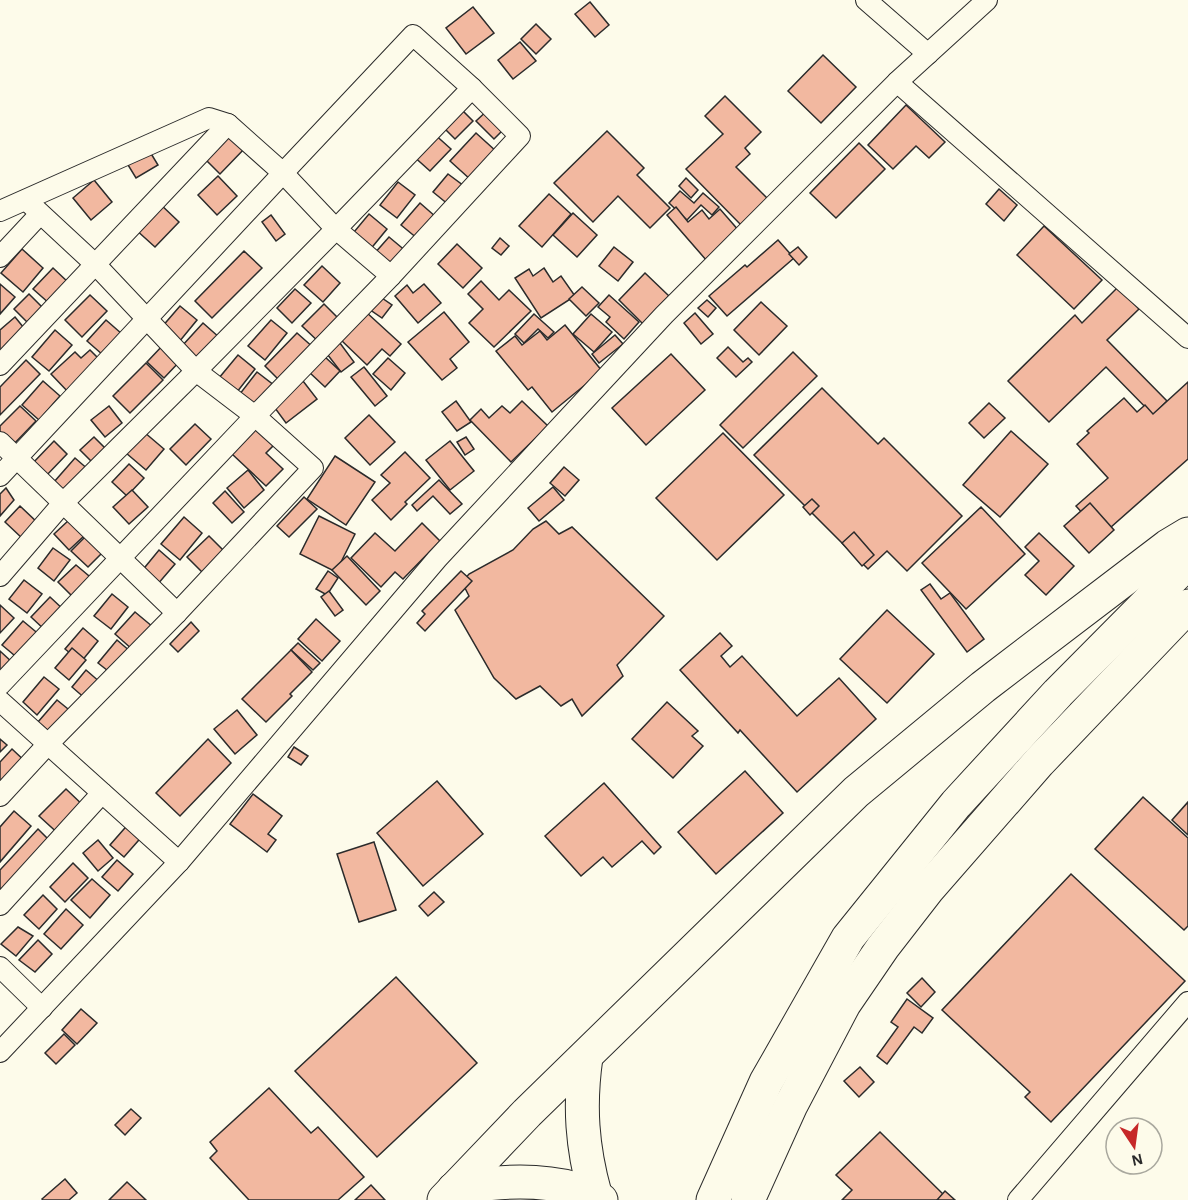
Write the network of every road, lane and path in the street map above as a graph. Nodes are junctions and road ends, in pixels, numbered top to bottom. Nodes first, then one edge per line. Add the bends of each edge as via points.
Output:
1 (866, 0) edge
2 (987, 0) edge
3 (928, 54) junction
4 (897, 82) junction
5 (472, 88) junction
6 (228, 124) junction
7 (283, 173) junction
8 (26, 200) junction
9 (0, 211) edge
10 (40, 214) junction
11 (336, 229) junction
12 (0, 257) edge
13 (96, 265) junction
14 (391, 276) junction
15 (148, 319) junction
16 (1188, 338) edge
17 (0, 365) edge
18 (196, 371) junction
19 (255, 416) junction
20 (0, 442) edge
21 (17, 458) junction
22 (0, 476) edge
23 (63, 502) junction
24 (1188, 534) edge
25 (121, 558) junction
26 (1188, 562) edge
27 (0, 576) edge
28 (1188, 606) edge
29 (177, 613) junction
30 (0, 685) edge
31 (0, 701) edge
32 (48, 744) junction
33 (102, 793) junction
34 (0, 796) edge
35 (179, 862) junction
36 (0, 905) edge
37 (0, 967) edge
38 (1188, 1002) edge
39 (42, 1008) junction
40 (0, 1052) edge
41 (586, 1057) junction
42 (449, 1195) edge
43 (598, 1197) edge
44 (713, 1200) edge
45 (748, 1200) edge
46 (1018, 1200) edge

1 - 3 street
2 - 3 street
3 - 4 street
4 - 16 street
4 - 35 street via 664,315 445,550
5 - 7 street via 412,35
5 - 11 street
5 - 14 street via 520,136
6 - 7 street
6 - 8 street via 209,118
6 - 13 street
7 - 11 street
7 - 15 street
8 - 9 street
8 - 10 street
10 - 12 street
10 - 13 street
11 - 14 street
11 - 18 street
13 - 15 street
13 - 17 street
14 - 19 street
15 - 18 street
15 - 21 street
18 - 19 street
18 - 23 street
19 - 25 street
19 - 29 street via 313,468
20 - 21 street
21 - 22 street
21 - 23 street
23 - 25 street
23 - 27 street
24 - 41 highway via 983,687 856,792
25 - 29 street
25 - 30 street
26 - 44 highway via 1058,693 956,804 848,938 766,1082
28 - 45 highway via 1039,762 883,947 844,1004 791,1105
29 - 32 street
31 - 32 street
32 - 33 street
32 - 34 street
33 - 35 street
33 - 36 street
35 - 39 street
37 - 39 street
38 - 46 street
39 - 40 street
41 - 42 highway
41 - 43 highway via 582,1126 589,1172
42 - 43 highway via 482,1183 511,1181 567,1187

